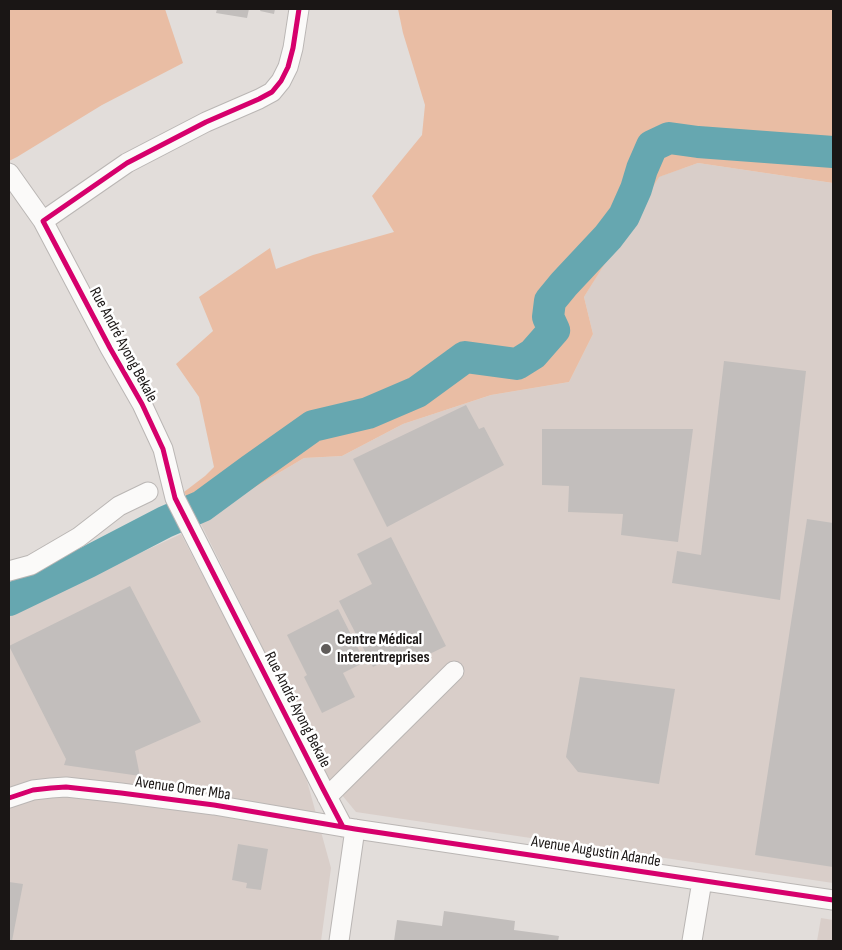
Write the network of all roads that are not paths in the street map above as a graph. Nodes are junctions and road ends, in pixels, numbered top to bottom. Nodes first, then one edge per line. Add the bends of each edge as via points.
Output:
1 (299, 9) edge
2 (9, 173) edge
3 (43, 220) junction
4 (148, 492) dead end
5 (9, 571) edge
6 (454, 671) dead end
7 (327, 796) junction
8 (9, 798) edge
9 (349, 828) junction
10 (702, 881) junction
11 (833, 900) edge
12 (339, 941) edge
13 (692, 941) edge

1 - 3 street via 288,67 272,92 126,163
2 - 3 street, Rue André Ayong Bekale
3 - 7 street, Rue André Ayong Bekale via 142,404 163,449 175,498
4 - 5 street via 119,506 80,537 31,565
6 - 7 street
7 - 9 street, Rue André Ayong Bekale
8 - 9 street, Avenue Omer Mba via 33,790 66,787 214,805
9 - 10 street, Avenue Augustin Adande
9 - 12 street
10 - 11 street, Avenue Augustin Adande
10 - 13 street

